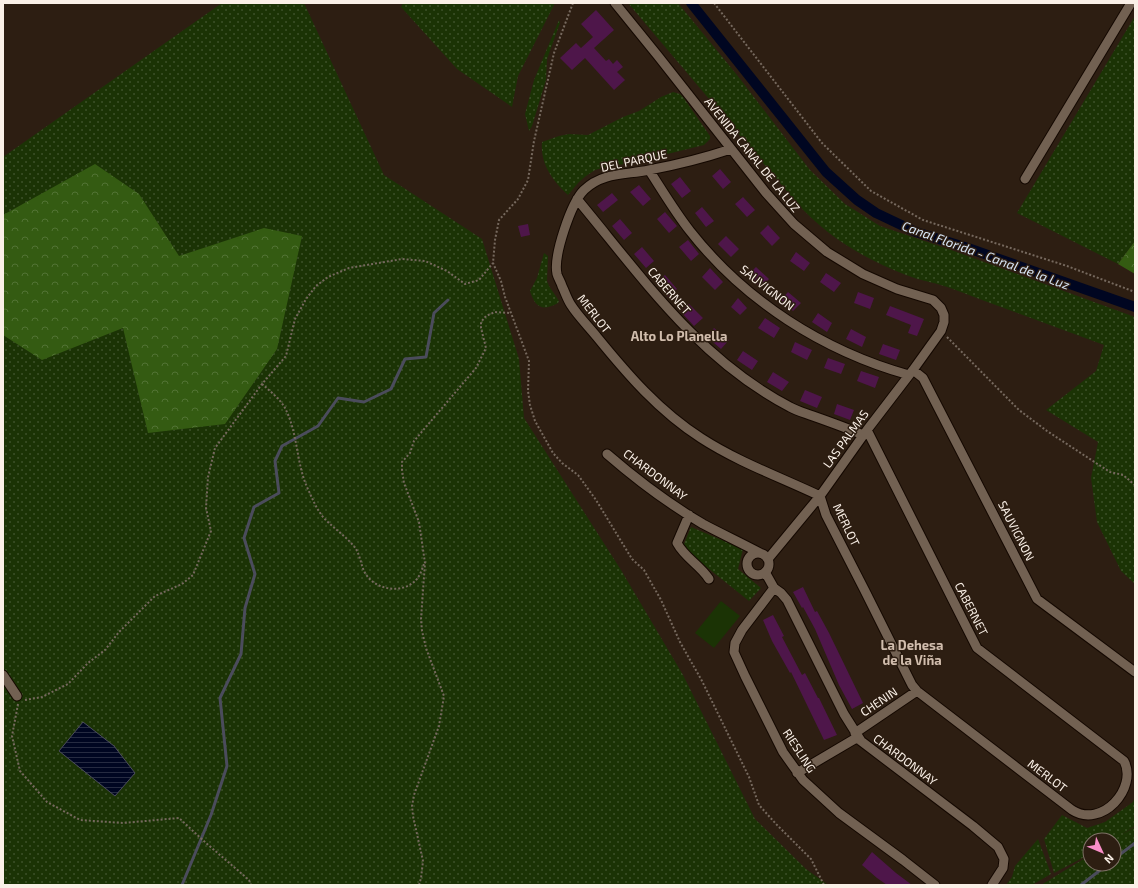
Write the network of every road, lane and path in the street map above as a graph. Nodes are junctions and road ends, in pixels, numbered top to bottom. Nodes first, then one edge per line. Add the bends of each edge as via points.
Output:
1 (615, 3) edge
2 (714, 3) edge
3 (1131, 3) edge
4 (731, 149) junction
5 (649, 170) junction
6 (1025, 178) dead end
7 (577, 199) junction
8 (493, 262) dead end
9 (557, 274) joint
10 (1135, 292) edge
11 (511, 314) dead end
12 (941, 331) junction
13 (911, 373) junction
14 (262, 384) junction
15 (865, 433) junction
16 (607, 454) dead end
17 (1135, 484) edge
18 (820, 496) junction
19 (689, 515) junction
20 (760, 553) junction
21 (768, 559) junction
22 (424, 563) junction
23 (765, 572) junction
24 (708, 579) dead end
25 (774, 588) junction
26 (1135, 672) edge
27 (3, 675) edge
28 (916, 692) junction
29 (17, 700) junction
30 (856, 735) junction
31 (797, 773) junction
32 (1086, 816) joint
33 (251, 885) edge
34 (419, 885) edge
35 (935, 885) edge
36 (992, 885) edge

1 - 4 street, AVENIDA CANAL DE LA LUZ
2 - 10 path via 822,143 871,191 923,220 1067,266
3 - 6 street
4 - 5 street, DEL PARQUE
4 - 12 street, AVENIDA CANAL DE LA LUZ via 780,209 827,252 880,282 938,303 944,315
5 - 7 street, DEL PARQUE via 605,177 584,190
5 - 13 street, SAUVIGNON via 689,230 705,249 760,301 819,339 855,356
7 - 9 street, DEL PARQUE via 562,234
7 - 15 street, CABERNET via 673,316 728,366 791,407
8 - 14 path via 479,280 465,284 447,271 425,261 402,259 350,268 328,277 316,286 306,299 295,319 286,356
9 - 18 street, MERLOT via 570,304 630,376 663,409 720,450
11 - 22 path via 495,312 481,322 486,348 484,355 476,368 414,440 410,453 402,462 404,483 419,522
12 - 13 street, LAS PALMAS
12 - 17 path via 1019,410 1110,472 1123,475
13 - 15 street, LAS PALMAS
13 - 26 street, SAUVIGNON via 923,378 1037,599
14 - 22 path via 285,408 292,425 303,476 317,508 353,545 359,553 364,572 371,580 380,586 399,590 417,579
14 - 29 path via 215,448 208,477 206,508 211,531 193,574 182,584 155,596 105,650 68,684 42,697
15 - 18 street, LAS PALMAS
15 - 32 street, CABERNET via 977,648 1129,767 1128,781 1119,801 1107,810
16 - 19 street, CHARDONNAY via 646,486
18 - 21 street, LAS PALMAS
18 - 28 street, MERLOT via 826,515
19 - 20 street, CHARDONNAY
19 - 24 street, CHARDONNAY via 677,543
20 - 21 street
20 - 23 street via 750,556 746,565 749,572 755,575
21 - 23 street, LAS PALMAS via 769,566
22 - 34 path via 422,631 444,696 439,726 412,806 423,861
23 - 25 street, CHARDONNAY
25 - 30 street, CHARDONNAY via 786,600
25 - 31 street, RIESLING via 742,630 735,643 734,652 775,737
27 - 29 street
28 - 30 street, CHENIN
28 - 32 street, MERLOT via 1077,814
29 - 33 path via 12,736 20,770 47,802 80,820 123,823 179,818 249,880
30 - 31 street, CHENIN
30 - 36 street, CHARDONNAY via 878,755 998,847 1004,858 1003,868
31 - 35 street, RIESLING via 839,813

